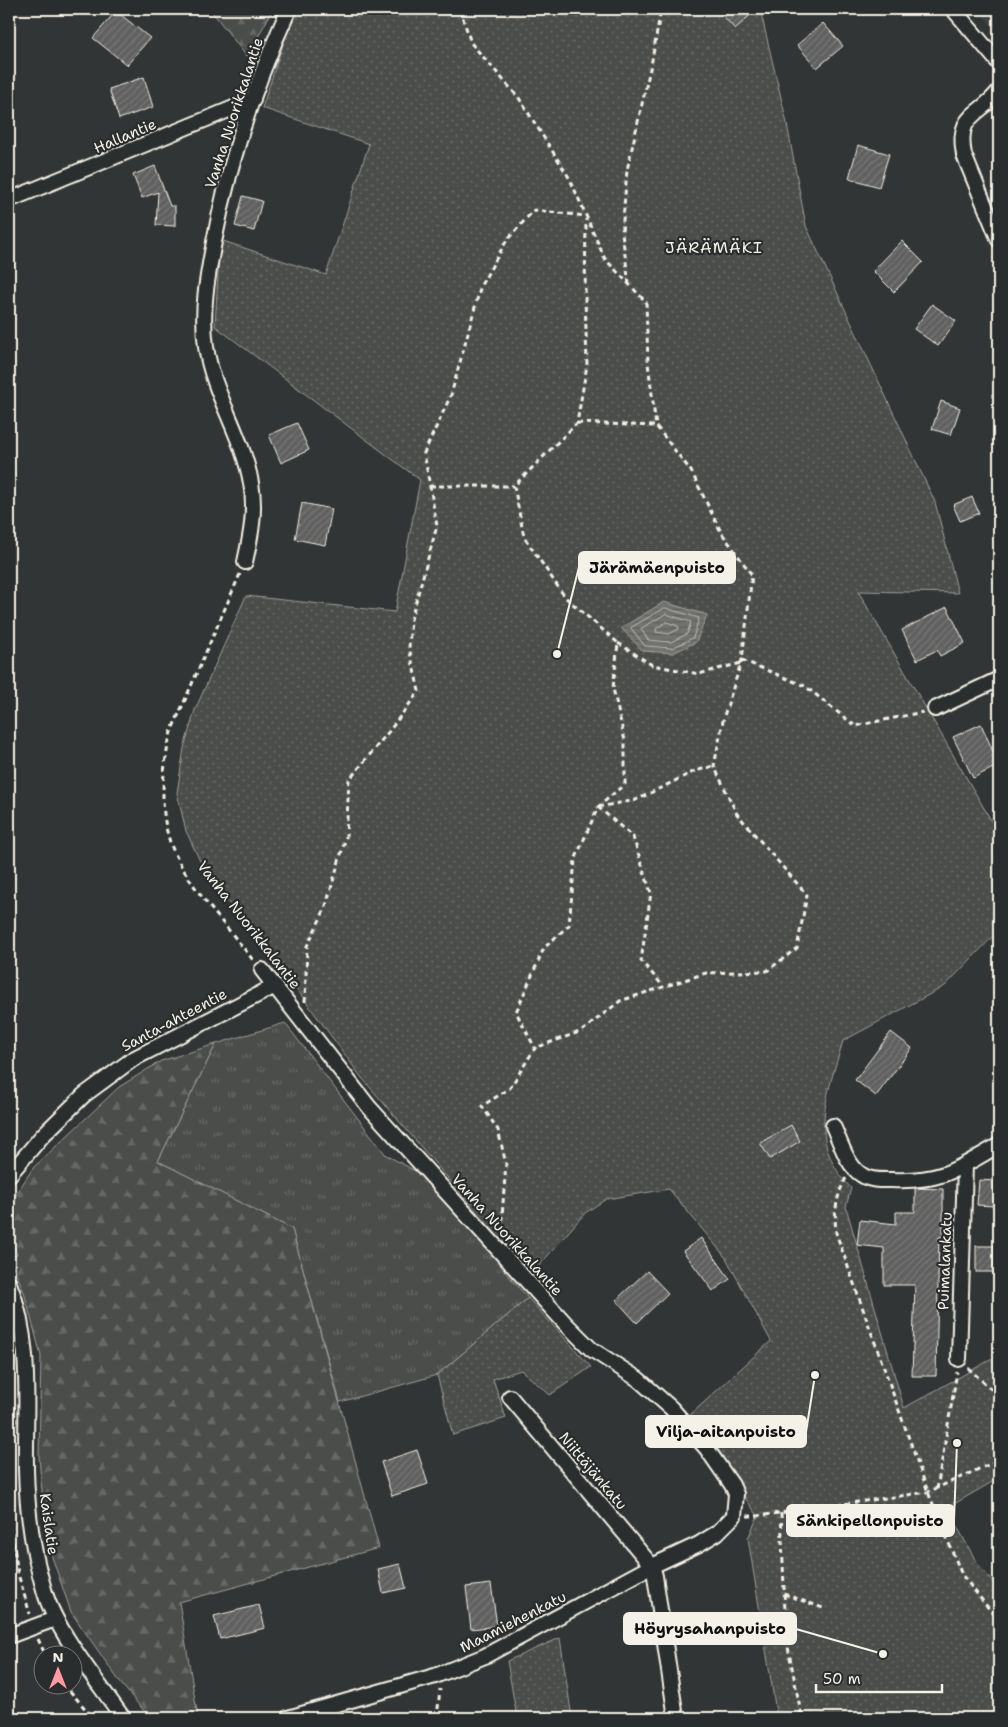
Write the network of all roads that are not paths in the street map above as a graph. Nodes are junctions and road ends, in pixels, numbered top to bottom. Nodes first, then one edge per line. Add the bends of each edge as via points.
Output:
1 (289, 9) edge
2 (953, 9) edge
3 (999, 63) edge
4 (999, 92) edge
5 (253, 100) junction
6 (9, 200) edge
7 (999, 240) edge
8 (245, 562) road end
9 (999, 679) edge
10 (935, 709) road end
11 (262, 970) road end
12 (275, 986) junction
13 (833, 1126) dead end
14 (999, 1145) edge
15 (964, 1164) junction
16 (9, 1175) edge
17 (9, 1283) edge
18 (959, 1359) road end
19 (510, 1397) dead end
20 (734, 1516) joint
21 (652, 1566) junction
22 (55, 1619) junction
23 (9, 1636) edge
24 (123, 1718) edge
25 (288, 1718) edge
26 (676, 1718) edge

1 - 5 street, Vanha Nuorikkalantie
2 - 3 street
4 - 7 street via 973,113 961,140 964,155
5 - 6 street, Hallantie
5 - 8 street, Vanha Nuorikkalantie via 228,173 205,287 203,315 215,381 251,482 253,528
9 - 10 street
11 - 12 street, Vanha Nuorikkalantie
12 - 16 street, Santa-ahteentie via 133,1059 84,1095
12 - 20 street, Vanha Nuorikkalantie via 369,1107 590,1349 638,1379 671,1408 707,1449 736,1494
13 - 15 street via 853,1167 862,1176 877,1180 916,1181 933,1179
14 - 15 street
15 - 18 street, Puimalankatu
17 - 22 street, Kaislatie via 17,1303 25,1347 26,1471 32,1536 45,1594
19 - 21 street, Niittäjänkatu
20 - 21 street, Maamiehenkatu via 711,1537
21 - 25 street, Maamiehenkatu via 500,1649 435,1676
21 - 26 street
22 - 23 street
22 - 24 street, Kaislatie

